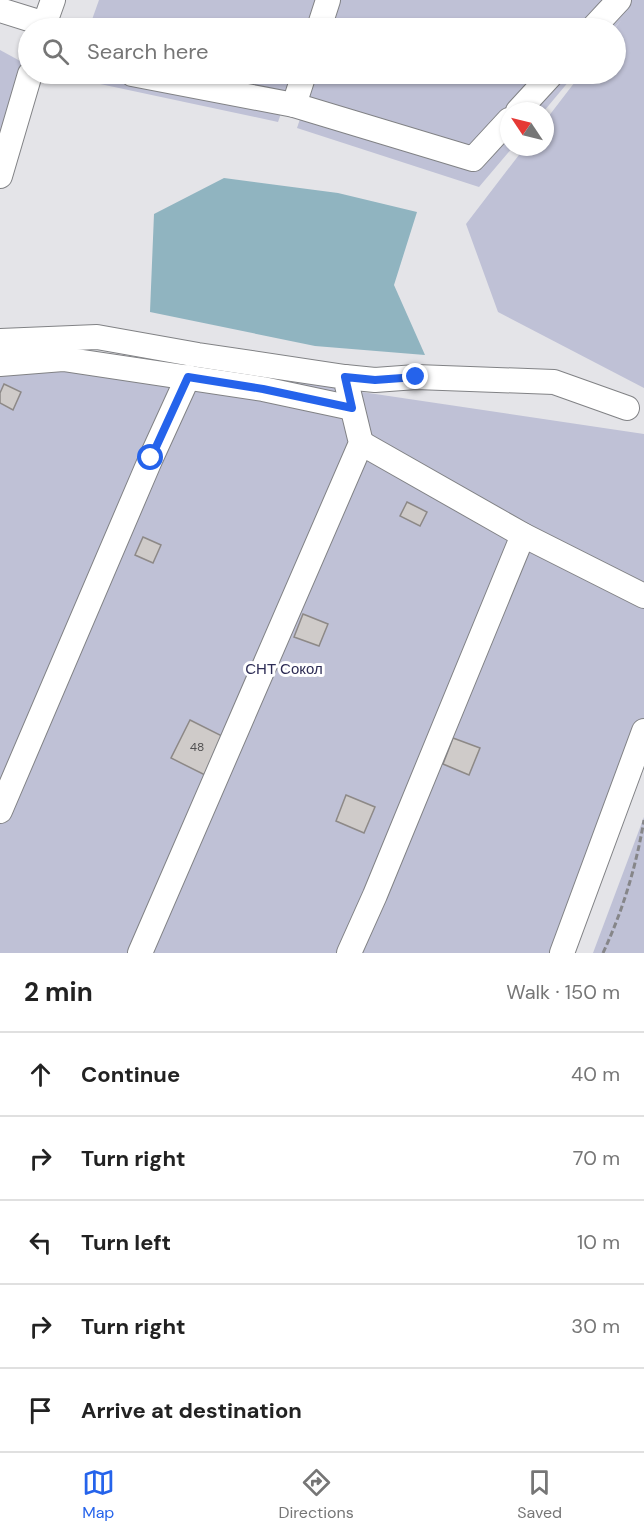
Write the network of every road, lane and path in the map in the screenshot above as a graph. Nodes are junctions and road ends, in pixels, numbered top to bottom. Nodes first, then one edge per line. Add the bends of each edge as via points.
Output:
1 (52, 0) edge
2 (328, 0) edge
3 (619, 0) edge
4 (0, 9) edge
5 (23, 18) edge
6 (46, 18) edge
7 (322, 18) edge
8 (602, 18) edge
9 (27, 84) edge
10 (184, 84) edge
11 (301, 84) edge
12 (543, 84) edge
13 (526, 102) edge
14 (294, 105) junction
15 (500, 130) edge
16 (0, 176) edge
17 (0, 341) edge
18 (0, 364) edge
19 (188, 377) junction
20 (345, 377) junction
21 (352, 408) junction
22 (627, 408) dead end
23 (361, 443) junction
24 (523, 534) junction
25 (644, 596) edge
26 (644, 731) edge
27 (0, 811) edge
28 (644, 820) edge
29 (140, 953) edge
30 (349, 953) edge
31 (562, 953) edge
32 (603, 953) edge

1 - 6 lane
2 - 7 lane
3 - 8 lane
4 - 5 lane
9 - 16 lane
10 - 14 lane
11 - 14 lane
12 - 13 lane
14 - 15 lane via 473,159
17 - 20 lane via 97,337
18 - 19 lane via 63,359
19 - 21 lane
19 - 27 lane
20 - 21 lane
20 - 22 lane via 554,382
21 - 23 lane
23 - 24 lane
23 - 29 lane
24 - 25 lane
24 - 30 lane
26 - 31 lane
28 - 32 path via 637,860 619,919

